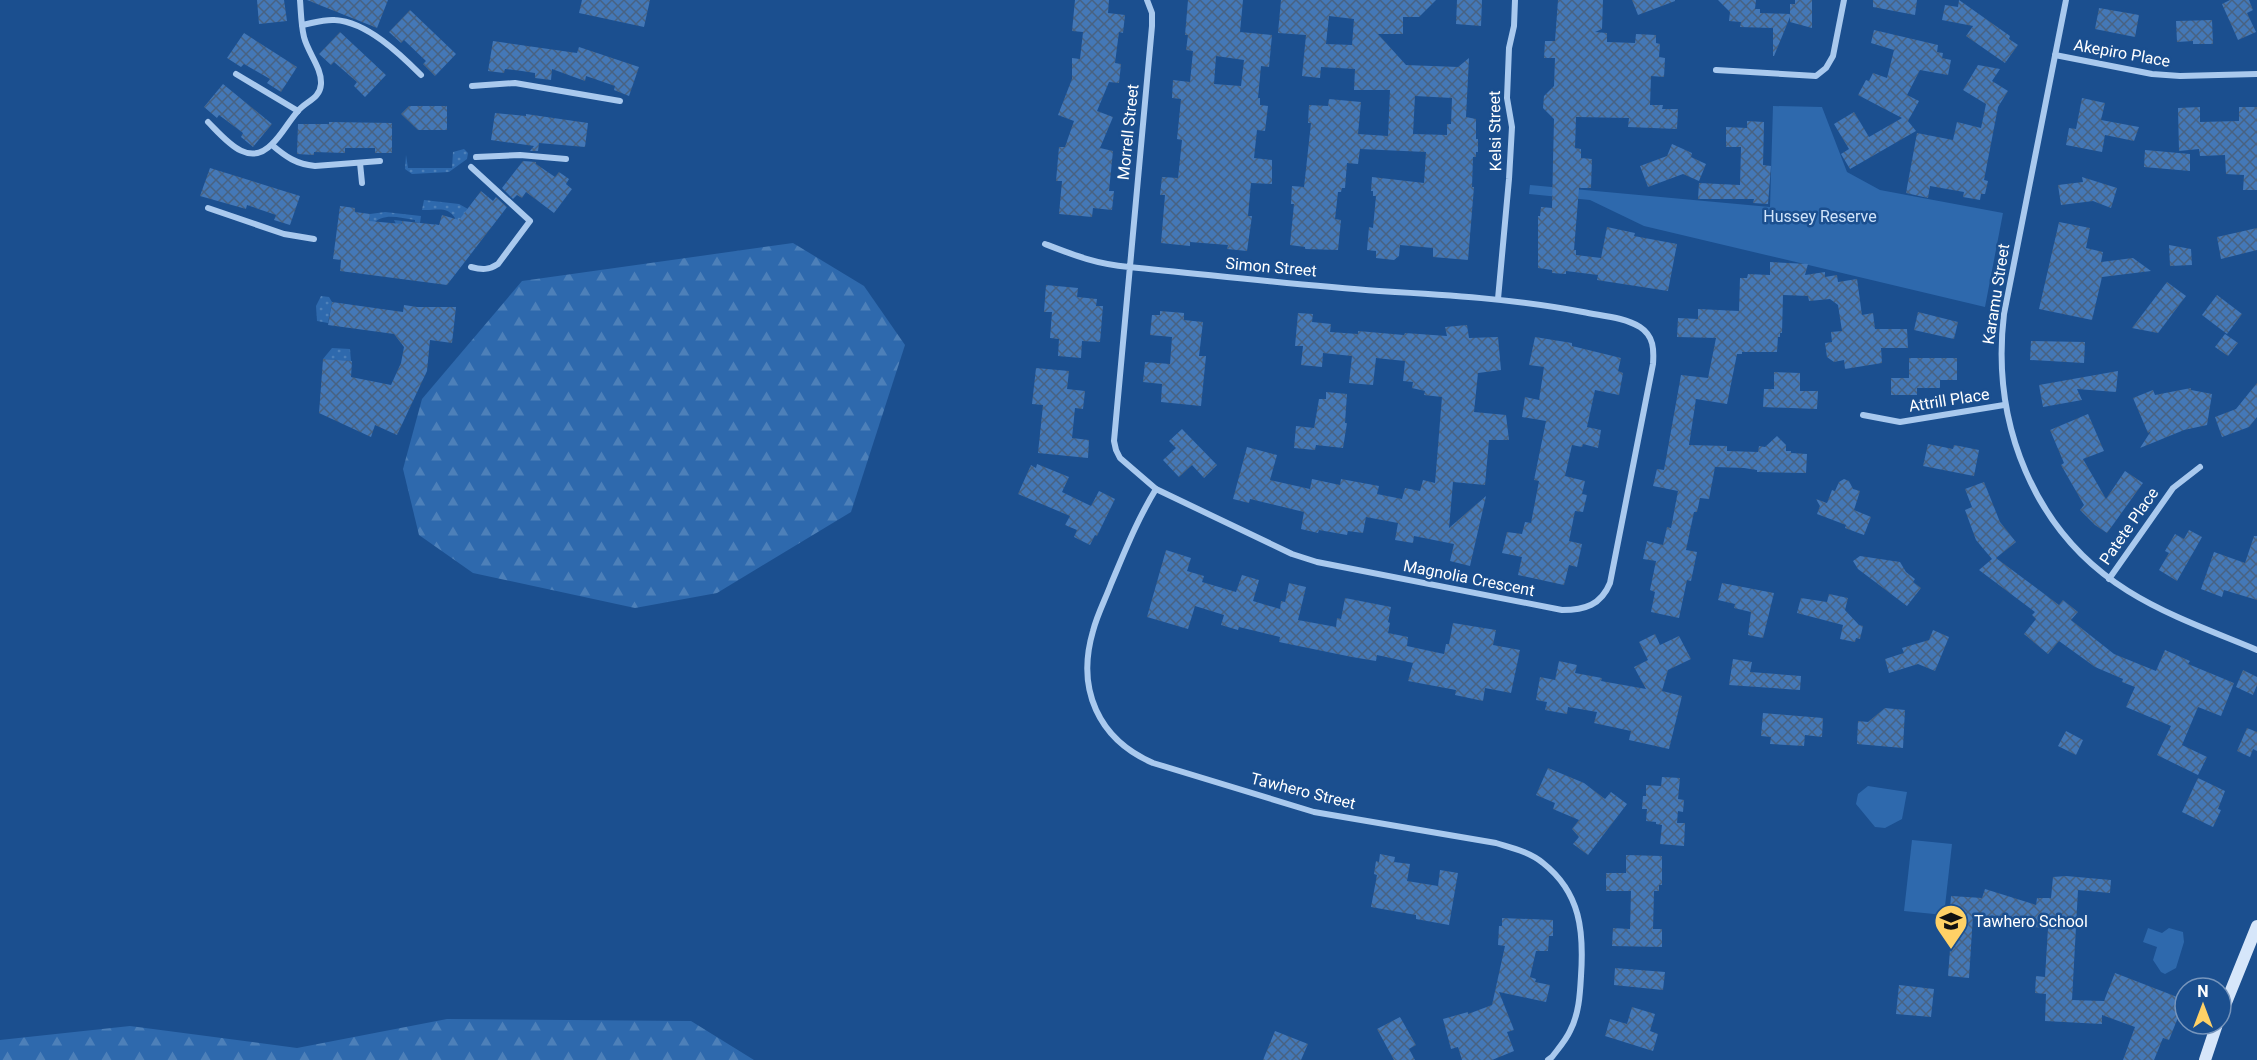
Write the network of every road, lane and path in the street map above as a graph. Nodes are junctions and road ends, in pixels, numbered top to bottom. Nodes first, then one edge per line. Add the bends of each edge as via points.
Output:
1 (300, 0) edge
2 (1147, 0) edge
3 (1515, 0) edge
4 (1844, 0) edge
5 (2066, 0) edge
6 (302, 25) junction
7 (2055, 55) junction
8 (1716, 70) dead end
9 (236, 74) dead end
10 (2257, 74) edge
11 (421, 75) dead end
12 (472, 86) dead end
13 (620, 101) dead end
14 (298, 111) junction
15 (208, 122) dead end
16 (272, 145) junction
17 (476, 157) dead end
18 (566, 159) dead end
19 (381, 161) dead end
20 (360, 163) junction
21 (471, 167) dead end
22 (362, 183) dead end
23 (208, 208) dead end
24 (314, 239) dead end
25 (1045, 244) dead end
26 (471, 267) dead end
27 (1129, 267) junction
28 (1498, 299) junction
29 (2004, 405) junction
30 (1863, 415) dead end
31 (2200, 467) dead end
32 (1156, 489) junction
33 (2109, 579) junction
34 (2257, 650) edge
35 (2257, 927) edge
36 (2233, 986) edge
37 (2213, 1036) edge
38 (1548, 1060) edge
39 (2205, 1060) edge

1 - 6 street
2 - 27 street, Morrell Street via 1152,26
3 - 28 street, Kelsi Street via 1507,98 1512,127
4 - 8 street via 1833,56 1816,76
5 - 7 street, Karamu Street
6 - 11 street via 333,20 350,24 385,42
6 - 14 street via 321,82 318,94
7 - 10 street, Akepiro Place via 2152,74
7 - 29 street, Karamu Street via 2004,315 2000,345
9 - 14 street
12 - 13 street via 515,83
14 - 16 street
15 - 16 street via 245,154
16 - 20 street via 287,158 304,165
17 - 18 street
19 - 20 street
20 - 22 street
21 - 26 street via 530,221 498,264 485,269
23 - 24 street via 284,234
25 - 27 street, Simon Street via 1096,264
27 - 28 street, Simon Street
27 - 32 street, Magnolia Crescent via 1114,441 1120,458
28 - 32 street, Magnolia Crescent via 1630,322 1650,336 1654,348 1610,583 1598,602 1576,610 1562,610 1310,560
29 - 30 street, Attrill Place via 1900,422
29 - 33 street, Karamu Street via 2022,467 2050,518 2069,543
31 - 33 street, Patete Place via 2173,488
32 - 38 street, Tawhero Street via 1134,529 1093,631 1087,678 1091,699 1103,723 1119,744 1153,763 1314,812 1496,843 1543,862 1565,886 1579,914 1583,942 1580,1001 1571,1030
33 - 34 street, Karamu Street via 2156,607
35 - 36 main road
37 - 39 main road

